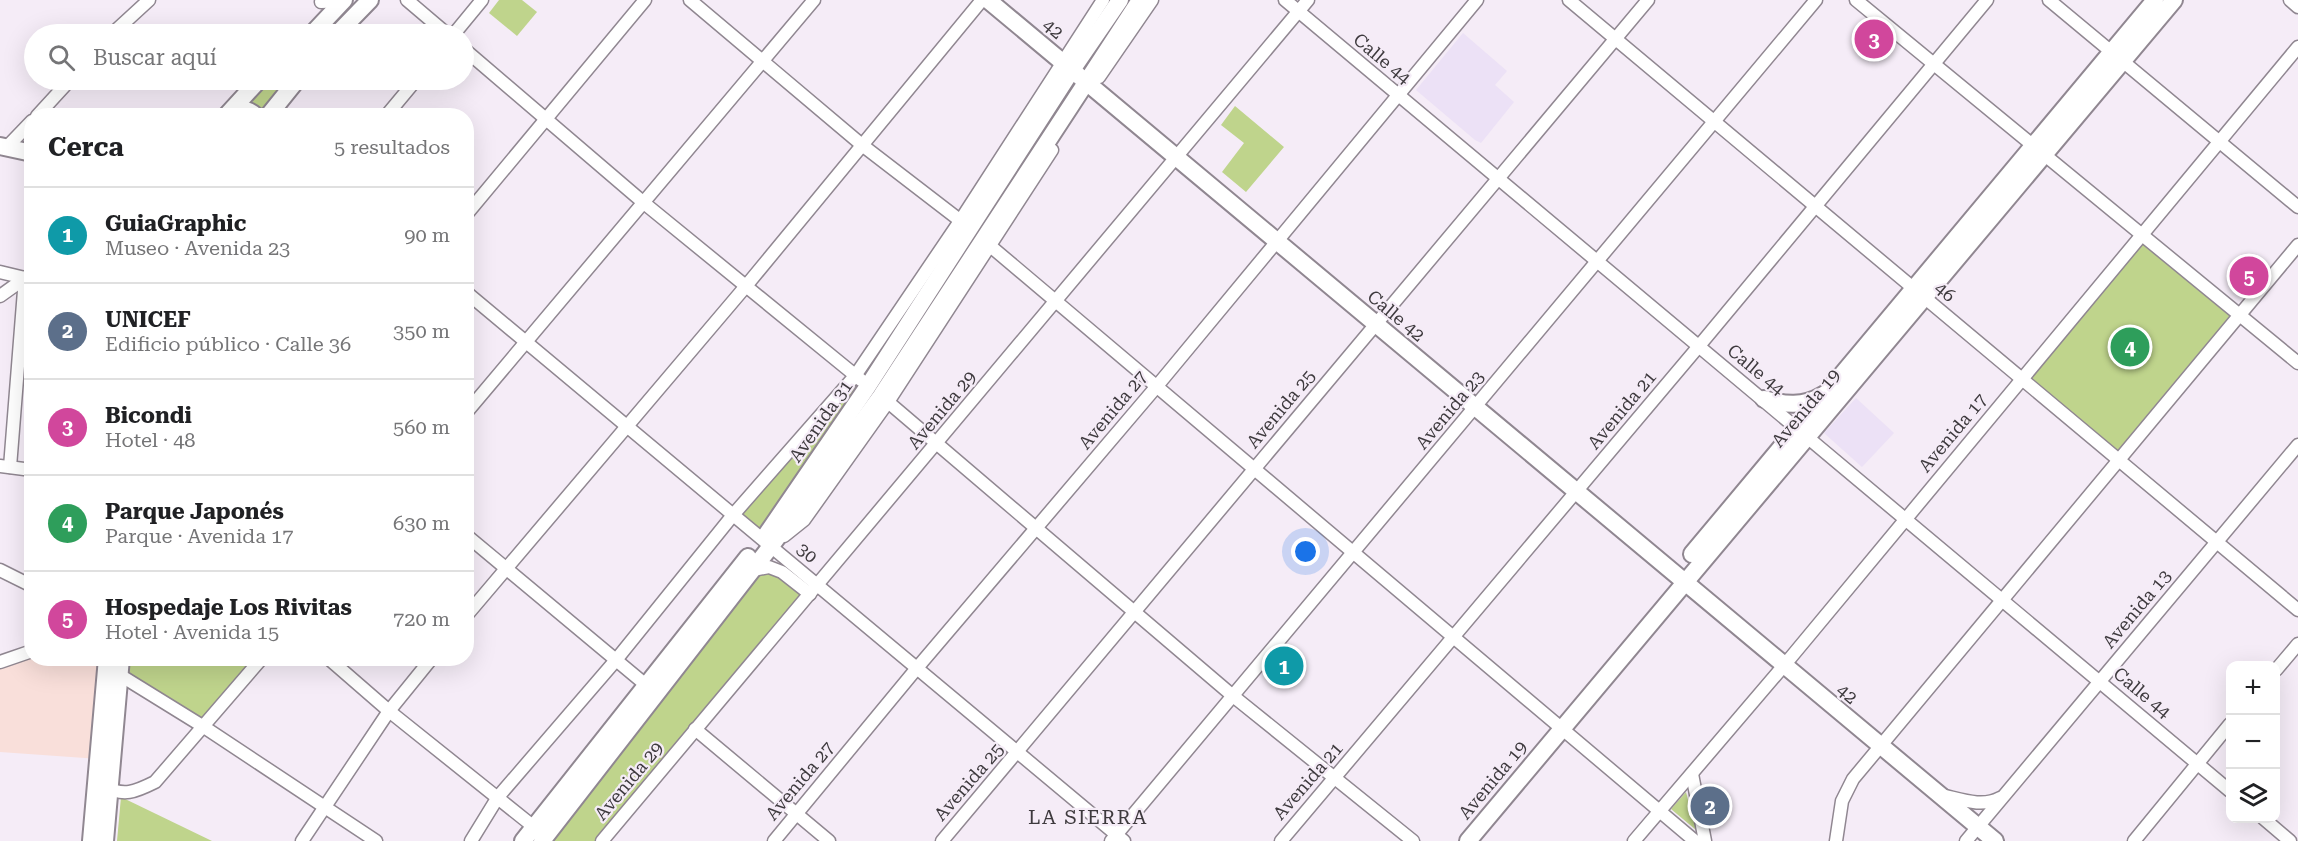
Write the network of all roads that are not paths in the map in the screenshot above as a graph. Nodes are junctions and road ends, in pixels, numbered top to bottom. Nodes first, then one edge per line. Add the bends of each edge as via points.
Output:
1 (149, 0) edge
2 (344, 0) edge
3 (370, 0) edge
4 (407, 0) edge
5 (482, 0) edge
6 (645, 0) edge
7 (690, 0) edge
8 (814, 0) edge
9 (982, 0) edge
10 (988, 0) edge
11 (1102, 0) edge
12 (1120, 0) edge
13 (1140, 0) edge
14 (1152, 0) edge
15 (1285, 0) edge
16 (1308, 0) edge
17 (1478, 0) edge
18 (1569, 0) edge
19 (1648, 0) edge
20 (1816, 0) edge
21 (1856, 0) edge
22 (1987, 0) edge
23 (2049, 0) edge
24 (2155, 0) edge
25 (2174, 0) edge
26 (2290, 0) edge
27 (320, 1) edge
28 (2298, 7) edge
29 (1298, 12) junction
30 (123, 24) edge
31 (317, 24) edge
32 (321, 24) edge
33 (347, 24) edge
34 (435, 24) edge
35 (462, 24) edge
36 (1616, 39) junction
37 (2298, 47) edge
38 (2118, 57) junction
39 (474, 58) edge
40 (763, 61) junction
41 (1934, 65) junction
42 (1067, 66) junction
43 (1089, 84) junction
44 (61, 90) edge
45 (250, 90) edge
46 (289, 90) edge
47 (408, 90) edge
48 (1398, 96) junction
49 (44, 108) edge
50 (234, 108) edge
51 (274, 108) edge
52 (393, 108) edge
53 (546, 119) junction
54 (1715, 122) junction
55 (24, 128) edge
56 (2219, 141) junction
57 (862, 145) junction
58 (4, 147) edge
59 (24, 151) edge
60 (2039, 151) junction
61 (1175, 156) junction
62 (1497, 178) junction
63 (644, 203) junction
64 (474, 205) edge
65 (1815, 207) junction
66 (2298, 207) edge
67 (976, 234) junction
68 (2142, 235) junction
69 (1276, 241) junction
70 (2298, 245) edge
71 (1597, 262) junction
72 (0, 272) edge
73 (24, 275) edge
74 (24, 278) edge
75 (746, 286) junction
76 (1919, 294) junction
77 (0, 296) edge
78 (474, 299) edge
79 (1056, 300) junction
80 (24, 308) edge
81 (2240, 315) junction
82 (1375, 324) junction
83 (526, 342) junction
84 (1700, 346) junction
85 (2298, 363) edge
86 (855, 376) junction
87 (2021, 379) junction
88 (1157, 386) junction
89 (1831, 390) junction
90 (879, 395) junction
91 (1764, 399) junction
92 (474, 404) edge
93 (1475, 408) junction
94 (628, 427) junction
95 (1802, 432) junction
96 (937, 444) junction
97 (2298, 445) edge
98 (2119, 461) junction
99 (5, 467) edge
100 (24, 469) edge
101 (1255, 469) junction
102 (1576, 492) junction
103 (733, 514) junction
104 (1906, 519) junction
105 (1036, 528) junction
106 (474, 542) edge
107 (767, 543) junction
108 (2217, 543) junction
109 (1353, 552) junction
110 (506, 568) junction
111 (0, 570) edge
112 (753, 570) junction
113 (1679, 579) junction
114 (24, 582) edge
115 (814, 589) junction
116 (2003, 600) junction
117 (474, 606) edge
118 (2298, 610) edge
119 (1134, 611) junction
120 (1454, 638) junction
121 (2298, 644) edge
122 (24, 654) edge
123 (616, 660) junction
124 (0, 662) edge
125 (1783, 665) junction
126 (2280, 665) edge
127 (113, 666) edge
128 (114, 666) edge
129 (255, 666) edge
130 (337, 666) edge
131 (426, 666) edge
132 (917, 668) junction
133 (2099, 681) junction
134 (646, 685) junction
135 (1233, 696) junction
136 (389, 711) junction
137 (1558, 724) junction
138 (204, 727) junction
139 (695, 729) junction
140 (2226, 729) edge
141 (1881, 747) junction
142 (1018, 753) junction
143 (2197, 763) junction
144 (1692, 774) junction
145 (1335, 779) junction
146 (104, 786) junction
147 (2226, 788) edge
148 (1938, 794) junction
149 (2003, 795) junction
150 (498, 797) junction
151 (323, 807) junction
152 (1658, 811) junction
153 (796, 814) junction
154 (2268, 823) edge
155 (1977, 826) junction
156 (542, 837) edge
157 (1117, 839) edge
158 (92, 841) edge
159 (105, 841) edge
160 (302, 841) edge
161 (376, 841) edge
162 (471, 841) edge
163 (523, 841) edge
164 (602, 841) edge
165 (774, 841) edge
166 (829, 841) edge
167 (942, 841) edge
168 (1281, 841) edge
169 (1413, 841) edge
170 (1455, 841) edge
171 (1468, 841) edge
172 (1634, 841) edge
173 (1695, 841) edge
174 (1705, 841) edge
175 (1836, 841) edge
176 (1966, 841) edge
177 (1995, 841) edge
178 (2134, 841) edge
179 (2290, 841) edge

1 - 30 street
2 - 27 street
2 - 32 main road
3 - 33 main road
4 - 34 street
5 - 35 street
6 - 53 street
7 - 40 street
8 - 40 street
9 - 57 street
10 - 42 main road, 42
11 - 42 street, Avenida 31
12 - 42 main road, Avenida 31
13 - 43 main road, Avenida 31
14 - 43 street, Avenida 31
15 - 29 street, Calle 44
16 - 29 street, Avenida 29
17 - 48 street, Avenida 27
18 - 36 street, 46
19 - 36 street, Avenida 25
20 - 54 street, Avenida 23
21 - 41 street
22 - 41 street, Avenida 21
23 - 38 street
24 - 38 main road, Avenida 19
25 - 38 main road, Avenida 19
26 - 28 street
27 - 31 street
29 - 48 street, Calle 44
29 - 61 street, Avenida 29
36 - 54 street, 46
36 - 62 street, Avenida 25
37 - 56 street, Avenida 17
38 - 56 street
38 - 60 main road, Avenida 19
39 - 53 street
40 - 57 street
40 - 63 street
41 - 60 street
41 - 65 street, Avenida 21
42 - 43 main road, 42
42 - 67 main road, Avenida 31
43 - 61 main road, Calle 42
43 - 67 main road, Avenida 31
44 - 49 street
45 - 50 main road
46 - 51 main road
47 - 52 street
48 - 62 street, Calle 44
48 - 69 street, Avenida 27
53 - 63 street
53 - 64 street
54 - 65 street, 46
54 - 71 street, Avenida 23
55 - 58 street
56 - 66 street
56 - 68 street, Avenida 17
57 - 67 street
57 - 75 street
58 - 59 main road
60 - 68 street
60 - 76 main road, Avenida 19
61 - 69 main road, Calle 42
61 - 79 street, Avenida 29
62 - 71 street, Calle 44
62 - 82 street, Avenida 25
63 - 75 street
63 - 83 street
65 - 76 street, 46
65 - 84 street, Avenida 21
67 - 79 street
67 - 86 street, Avenida 31
67 - 90 main road, Avenida 31
67 - 90 street, Avenida 31
68 - 81 street
68 - 87 street, Avenida 17
69 - 82 main road, Calle 42
69 - 88 street, Avenida 27
70 - 81 street
71 - 84 street, Calle 44
71 - 93 street, Avenida 23
72 - 73 street
74 - 77 street
75 - 86 street
75 - 94 street
76 - 87 street, 46
76 - 89 main road, Avenida 19
76 - 95 main road, Avenida 19
78 - 83 street, 30
79 - 88 street
79 - 96 street, Avenida 29
80 - 99 street
81 - 85 street
81 - 98 street
82 - 93 main road, Calle 42
82 - 101 street, Avenida 25
83 - 92 street
83 - 94 street, 30
84 - 91 street, Calle 44
84 - 102 street, Avenida 21
86 - 90 street
86 - 103 street, Avenida 31
87 - 98 street, 46
87 - 104 street, Avenida 17
88 - 101 street
88 - 105 street, Avenida 27
89 - 91 main road via 1802,404 1783,405
89 - 95 main road, Avenida 19
90 - 96 street
90 - 107 main road, Avenida 31
90 - 107 street, Avenida 31 via 804,520
91 - 95 street, Calle 44
93 - 102 main road, Calle 42
93 - 109 street, Avenida 23
94 - 103 street, 30
94 - 110 street
95 - 104 street, Calle 44
95 - 113 main road, Avenida 19
96 - 105 street
96 - 115 street, Avenida 29
97 - 108 street, Avenida 13
98 - 108 street, 46
98 - 116 street
99 - 100 street
101 - 109 street
101 - 119 street, Avenida 25
102 - 113 main road, Calle 42
102 - 120 street, Avenida 21
103 - 107 street, 30
103 - 123 street, Avenida 31
104 - 116 street, Calle 44
104 - 125 street, Avenida 17
105 - 119 street
105 - 132 street, Avenida 27
106 - 110 street
107 - 112 main road, Avenida 31
107 - 115 street, 30
107 - 134 main road, Avenida 31
108 - 118 street, 46
108 - 133 street, Avenida 13
109 - 120 street
109 - 135 street, Avenida 23
110 - 117 street
110 - 123 street
111 - 114 street
112 - 115 street via 769,567
112 - 156 main road, Avenida 31
113 - 125 main road, 42
113 - 137 main road, Avenida 19
115 - 132 street, 30
115 - 139 street, Avenida 29
116 - 133 street, Calle 44
116 - 141 street
119 - 135 street
119 - 142 street, Avenida 25
120 - 137 street
120 - 145 street, Avenida 21
121 - 126 street
122 - 124 street
123 - 134 street
123 - 150 street, Avenida 31
125 - 141 main road, 42
125 - 144 street, Avenida 17
127 - 146 main road
128 - 138 street
129 - 138 street
130 - 136 street
131 - 136 street
132 - 142 street, 30
132 - 153 street, Avenida 27
133 - 143 street, Calle 44
133 - 149 street, Avenida 13
134 - 156 main road, Avenida 31
135 - 145 street
135 - 157 street, Avenida 23
136 - 150 street
136 - 151 street
137 - 152 street
137 - 170 main road, Avenida 19
137 - 171 main road, Avenida 19
138 - 146 street via 154,782 133,793
138 - 151 street
139 - 153 street
139 - 164 street, Avenida 29
140 - 143 street
141 - 148 main road, 42
141 - 175 street via 1847,789
142 - 157 street, 30
142 - 167 street, Avenida 25
143 - 147 street, Calle 44
143 - 178 street
144 - 152 street, Avenida 17
144 - 174 street
145 - 168 street, Avenida 21
145 - 169 street
146 - 158 main road
146 - 159 main road
148 - 149 street via 1980,804
148 - 155 main road, 42
149 - 155 street, Avenida 13
150 - 156 street
150 - 162 street, Avenida 31
151 - 160 street
151 - 161 street
152 - 172 street, Avenida 17
152 - 173 street
153 - 165 street, Avenida 27
153 - 166 street
154 - 179 street
155 - 176 street, Avenida 13
155 - 177 main road, 42
156 - 163 main road, Avenida 31

